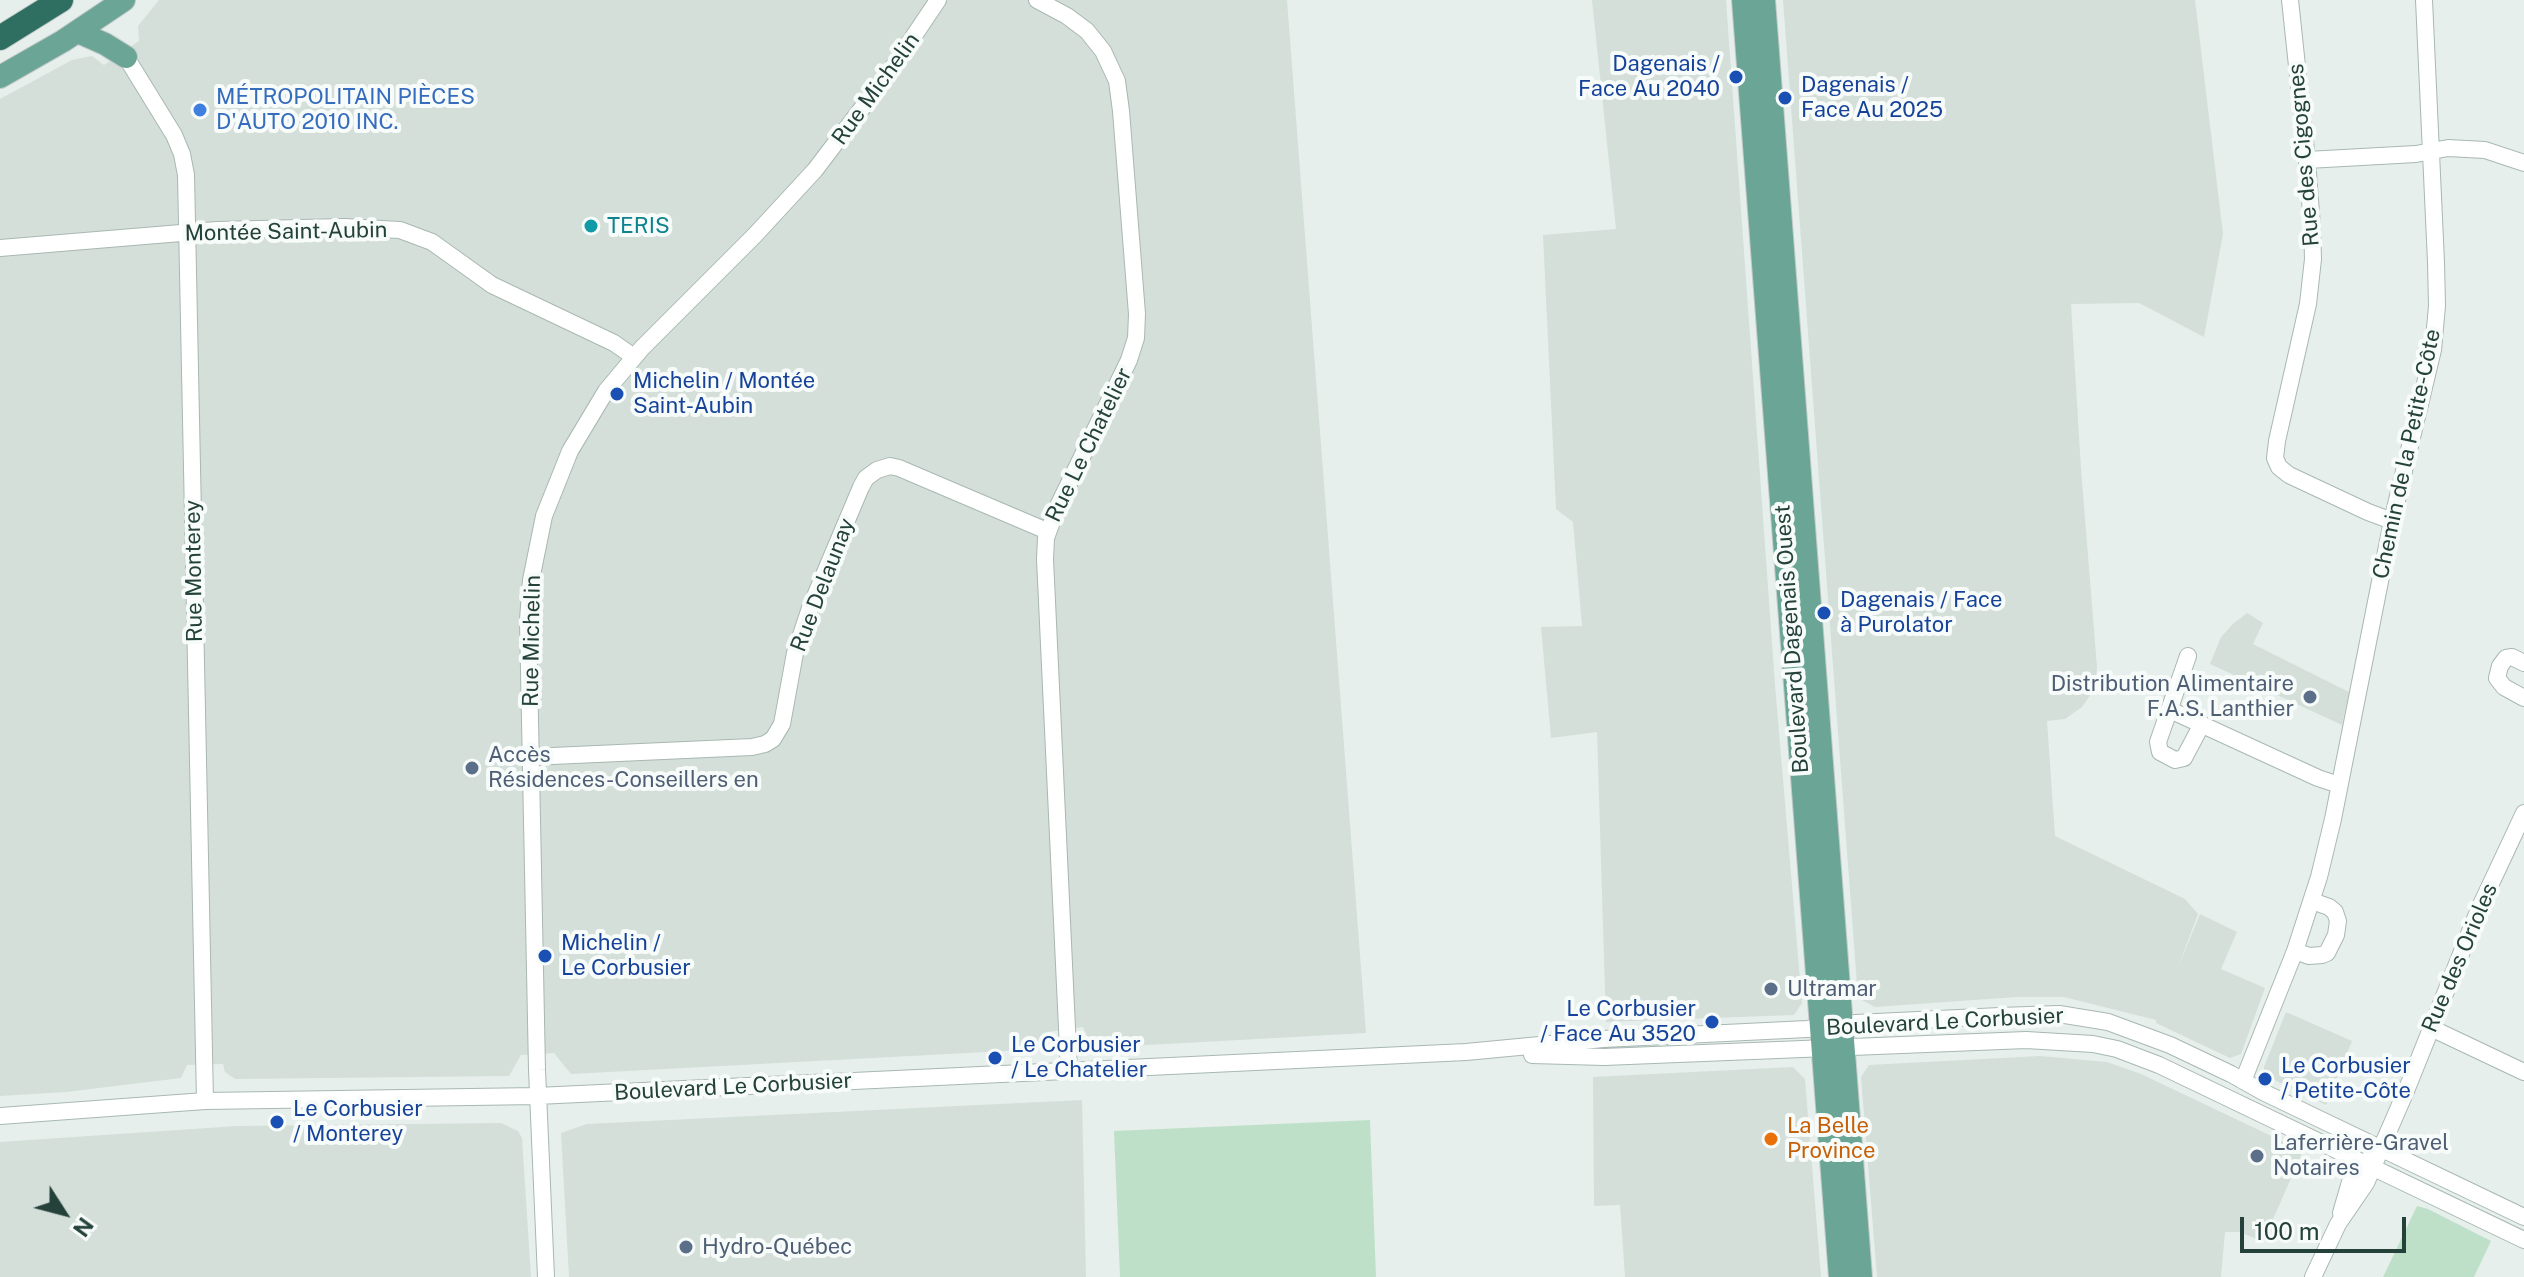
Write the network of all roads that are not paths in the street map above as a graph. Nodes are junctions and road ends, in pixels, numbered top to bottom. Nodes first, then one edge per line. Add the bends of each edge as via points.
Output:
1 (38, 0) edge
2 (61, 0) edge
3 (124, 0) edge
4 (938, 0) edge
5 (1037, 0) edge
6 (1743, 0) edge
7 (1764, 0) edge
8 (2290, 0) edge
9 (2424, 0) edge
10 (0, 23) edge
11 (78, 32) junction
12 (0, 38) edge
13 (126, 57) joint
14 (0, 77) edge
15 (2431, 151) junction
16 (2307, 160) junction
17 (2524, 163) edge
18 (187, 233) junction
19 (0, 248) edge
20 (634, 357) junction
21 (2392, 521) junction
22 (1047, 531) junction
23 (2188, 656) dead end
24 (2524, 663) edge
25 (2524, 698) edge
26 (2170, 710) junction
27 (2202, 724) junction
28 (530, 757) junction
29 (2339, 785) junction
30 (2524, 813) edge
31 (2312, 901) junction
32 (2295, 951) junction
33 (2431, 1028) junction
34 (1833, 1037) junction
35 (1069, 1071) junction
36 (2524, 1072) edge
37 (2243, 1081) junction
38 (537, 1096) junction
39 (205, 1101) junction
40 (0, 1116) edge
41 (2379, 1148) junction
42 (2368, 1166) junction
43 (2524, 1217) edge
44 (2524, 1240) edge
45 (546, 1277) edge
46 (1840, 1277) edge
47 (1861, 1277) edge
48 (2313, 1277) edge

1 - 10 highway
2 - 12 highway
3 - 11 main road
4 - 20 street, Rue Michelin via 806,181
5 - 22 street, Rue Le Chatelier via 1087,31 1117,81 1137,319 1129,360
6 - 34 main road, Boulevard Dagenais Ouest
7 - 34 main road, Boulevard Dagenais Ouest
8 - 16 street, Rue des Cigognes
9 - 15 street, Chemin de la Petite-Côte
11 - 13 main road
11 - 14 main road
13 - 18 street, Rue Monterey via 182,154
15 - 16 street
15 - 17 street via 2485,150
15 - 21 street, Chemin de la Petite-Côte via 2434,341
16 - 21 street, Rue des Cigognes via 2312,271 2276,462 2289,475
18 - 19 street, Montée Saint-Aubin
18 - 20 street, Montée Saint-Aubin via 344,227 413,233 486,281
18 - 39 street, Rue Monterey
20 - 28 street, Rue Michelin via 576,439 541,526 529,606
21 - 29 street, Chemin de la Petite-Côte
22 - 28 street, Rue Delaunay via 899,468 879,469 864,482 811,604 795,653 782,724 769,742
22 - 35 street, Rue Le Chatelier
23 - 26 street
24 - 25 street via 2506,658 2497,678
26 - 27 street
26 - 27 street via 2158,746 2172,758 2186,756
27 - 29 street
28 - 38 street, Rue Michelin
29 - 31 street, Chemin de la Petite-Côte
30 - 33 street, Rue des Orioles
31 - 32 street, Chemin de la Petite-Côte
31 - 32 street via 2334,911 2336,935 2322,955
32 - 37 street, Chemin de la Petite-Côte
33 - 36 street
33 - 41 street, Rue des Orioles
34 - 35 street, Boulevard Le Corbusier via 1604,1057 1466,1052
34 - 37 street, Boulevard Le Corbusier via 2040,1014 2080,1016 2140,1032
34 - 42 street, Boulevard Le Corbusier via 2038,1040 2109,1047 2159,1065
34 - 46 main road, Boulevard Dagenais Ouest
34 - 47 main road, Boulevard Dagenais Ouest
35 - 38 street, Boulevard Le Corbusier
37 - 41 street, Boulevard Le Corbusier
38 - 39 street, Boulevard Le Corbusier
38 - 45 street, Rue Michelin
39 - 40 street, Boulevard Le Corbusier
41 - 42 street, Rue des Orioles
41 - 43 street, Boulevard Le Corbusier
42 - 44 street, Boulevard Le Corbusier
42 - 48 street, Rue des Orioles via 2352,1175 2338,1224

